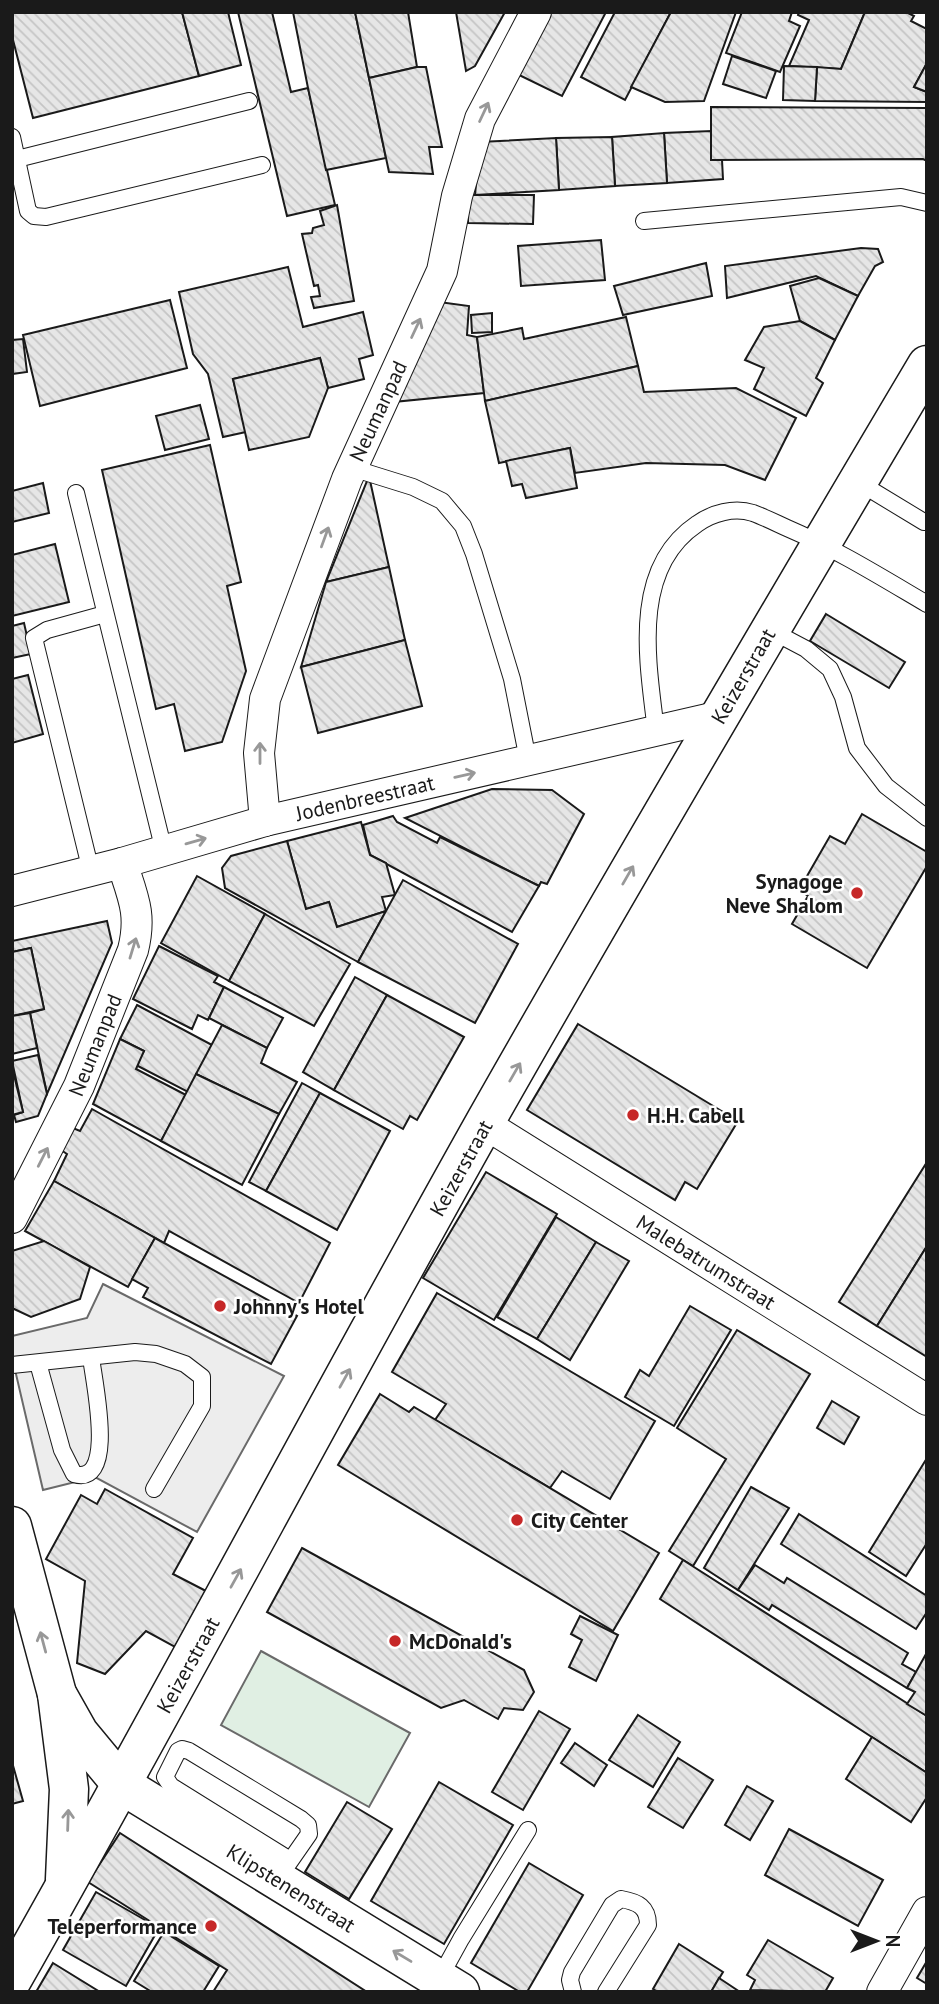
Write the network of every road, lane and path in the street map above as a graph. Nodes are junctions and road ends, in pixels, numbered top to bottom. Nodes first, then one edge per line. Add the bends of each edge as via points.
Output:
1 (536, 12) edge
2 (249, 101) dead end
3 (12, 137) edge
4 (16, 159) junction
5 (262, 165) dead end
6 (927, 203) edge
7 (644, 221) dead end
8 (927, 365) edge
9 (352, 468) junction
10 (858, 482) junction
11 (76, 493) dead end
12 (924, 522) dead end
13 (822, 543) junction
14 (927, 604) edge
15 (105, 614) junction
16 (770, 629) junction
17 (720, 716) junction
18 (656, 731) junction
19 (528, 760) junction
20 (927, 818) edge
21 (265, 821) junction
22 (164, 851) junction
23 (122, 863) junction
24 (91, 871) junction
25 (12, 891) edge
26 (485, 1124) junction
27 (12, 1218) edge
28 (91, 1357) junction
29 (38, 1363) junction
30 (12, 1365) edge
31 (927, 1400) edge
32 (154, 1489) dead end
33 (12, 1526) edge
34 (57, 1694) junction
35 (155, 1760) junction
36 (122, 1785) junction
37 (528, 1830) dead end
38 (284, 1870) junction
39 (64, 1888) junction
40 (927, 1912) edge
41 (12, 1980) edge
42 (453, 1988) edge
43 (573, 1992) edge
44 (606, 1992) edge
45 (882, 1992) edge

9 -> 1 street, Neumanpad via 442,271 457,196 480,119
2 - 4 lane
3 - 4 lane
4 - 5 lane via 28,211 46,217
6 - 7 lane via 901,197
8 - 10 main road, Keizerstraat
9 - 19 lane via 442,501 463,526 512,679
21 -> 9 street, Neumanpad via 259,753 265,699
10 - 12 lane
10 - 13 main road, Keizerstraat
11 - 15 lane
13 - 14 lane
13 - 16 main road, Keizerstraat
13 - 18 lane via 751,512 708,516 685,532 650,594 646,647
15 - 22 lane
15 - 24 lane via 47,629 34,638
16 - 17 main road, Keizerstraat
16 - 20 lane via 807,649 830,669 857,748 886,786
17 - 18 street, Jodenbreestraat
26 -> 17 main road, Keizerstraat
18 - 19 street, Jodenbreestraat
21 -> 19 street, Jodenbreestraat
22 -> 21 street, Jodenbreestraat
22 - 23 street, Jodenbreestraat
23 - 24 street, Jodenbreestraat
27 -> 23 street, Neumanpad via 79,1086 133,950 137,909
24 - 25 street, Jodenbreestraat
26 - 31 street, Malebatrumstraat
35 -> 26 main road, Keizerstraat
28 - 29 lane
28 - 29 lane via 101,1437 99,1458 93,1469 81,1476 74,1474 62,1450
28 - 32 lane via 156,1354 186,1364 202,1377 202,1406
29 - 30 lane
34 -> 33 main road
34 - 36 main road, Klipstenenstraat via 79,1733
39 -> 34 main road via 69,1789
35 - 36 main road, Keizerstraat
35 - 38 lane via 171,1786
35 - 38 lane via 182,1749 189,1751 301,1819 309,1834
36 - 38 main road, Klipstenenstraat
36 - 39 main road, Keizerstraat
37 - 42 lane via 461,1939
42 -> 38 main road, Klipstenenstraat
39 - 41 main road, Keizerstraat
40 - 45 street
43 - 44 lane via 572,1972 612,1905 621,1899 633,1901 643,1906 648,1925

